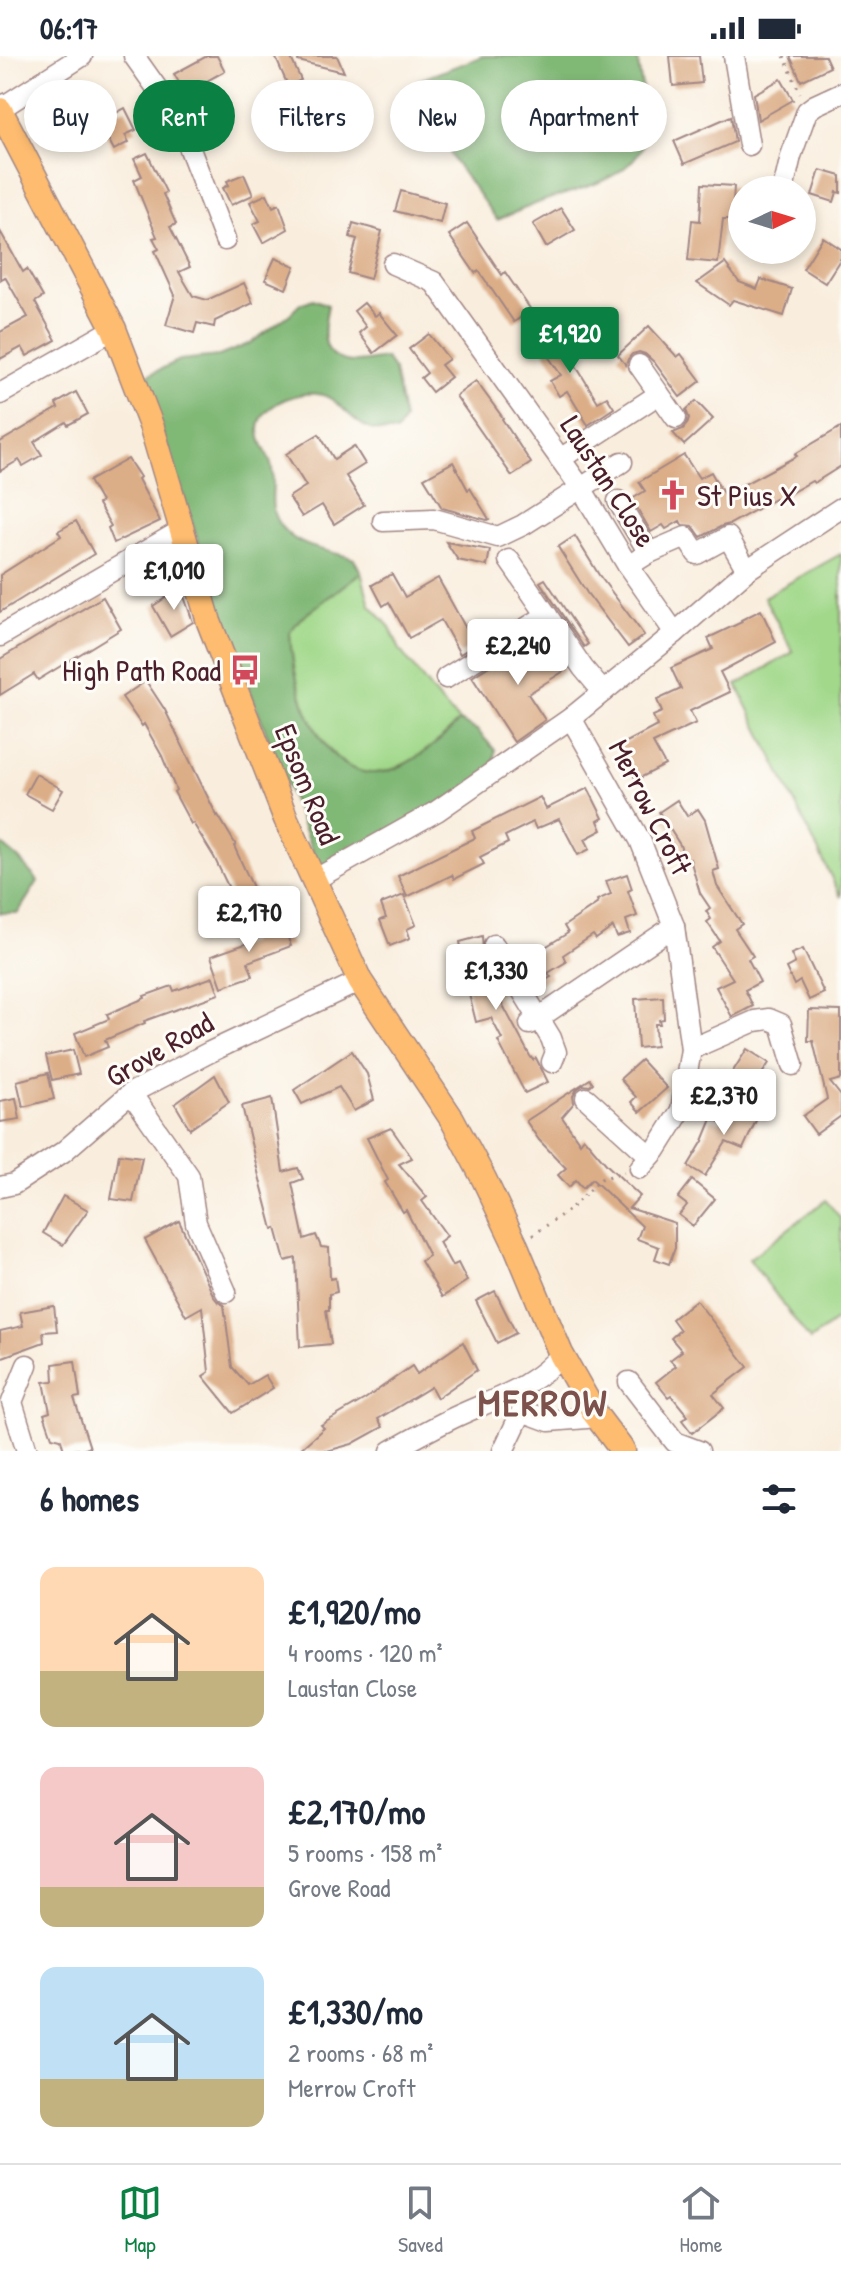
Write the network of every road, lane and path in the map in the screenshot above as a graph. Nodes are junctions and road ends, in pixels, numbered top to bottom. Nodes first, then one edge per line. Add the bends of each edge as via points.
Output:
1 (82, 56) edge
2 (134, 56) edge
3 (734, 56) edge
4 (784, 56) edge
5 (841, 93) edge
6 (0, 108) edge
7 (807, 111) junction
8 (749, 145) dead end
9 (786, 176) edge
10 (225, 240) dead end
11 (393, 264) dead end
12 (114, 329) junction
13 (639, 365) dead end
14 (0, 394) edge
15 (659, 394) junction
16 (676, 418) dead end
17 (560, 459) junction
18 (622, 462) dead end
19 (581, 488) junction
20 (618, 501) dead end
21 (841, 508) edge
22 (383, 521) dead end
23 (182, 530) junction
24 (649, 553) junction
25 (509, 560) dead end
26 (628, 566) junction
27 (747, 570) junction
28 (547, 615) junction
29 (675, 633) junction
30 (0, 636) edge
31 (446, 678) dead end
32 (603, 692) junction
33 (571, 718) junction
34 (314, 880) junction
35 (674, 926) junction
36 (494, 945) dead end
37 (360, 981) junction
38 (535, 1021) junction
39 (691, 1049) junction
40 (552, 1062) dead end
41 (793, 1065) dead end
42 (131, 1093) junction
43 (586, 1098) dead end
44 (645, 1162) junction
45 (0, 1187) edge
46 (516, 1246) junction
47 (226, 1292) dead end
48 (561, 1354) junction
49 (27, 1365) dead end
50 (629, 1382) dead end
51 (509, 1394) junction
52 (522, 1411) junction
53 (595, 1414) junction
54 (27, 1451) edge
55 (391, 1451) edge
56 (503, 1451) edge
57 (623, 1451) edge
58 (699, 1451) edge

1 - 6 street
2 - 10 street via 178,118
3 - 8 street
4 - 7 path
5 - 7 street
6 - 12 main road, Epsom Road
7 - 9 street
11 - 17 street, Laustan Close via 434,282
12 - 14 street
12 - 23 main road, Epsom Road via 152,428
13 - 15 street
15 - 16 street
15 - 17 street
17 - 19 street, Laustan Close
18 - 19 street
19 - 22 street via 498,537 434,519
19 - 26 street, Laustan Close
20 - 24 street
21 - 27 street
23 - 30 street
23 - 34 main road, Epsom Road via 209,622
24 - 26 street
24 - 27 street via 686,537 697,554 728,537
25 - 28 street
26 - 29 street, Laustan Close
27 - 29 street
28 - 31 street
28 - 32 street
29 - 32 street
32 - 33 street
33 - 34 street via 437,811
33 - 35 street, Merrow Croft via 640,840
34 - 37 main road, Epsom Road
35 - 38 street
35 - 39 street, Merrow Croft
36 - 38 street
37 - 42 street, Grove Road
37 - 46 main road, Epsom Road via 452,1119
38 - 40 street via 556,1052
39 - 41 street via 769,1019 781,1024
39 - 44 street, Merrow Croft via 681,1110
42 - 45 street, Grove Road via 63,1152 14,1184
42 - 47 street via 189,1176 196,1223
43 - 44 street
44 - 46 path via 601,1179 570,1209
46 - 48 main road, Epsom Road
48 - 51 street
48 - 53 main road, Epsom Road
49 - 54 street via 12,1402
50 - 58 street via 675,1442
51 - 52 street
51 - 55 street
52 - 53 street via 549,1421
52 - 56 street
53 - 57 main road, Epsom Road

